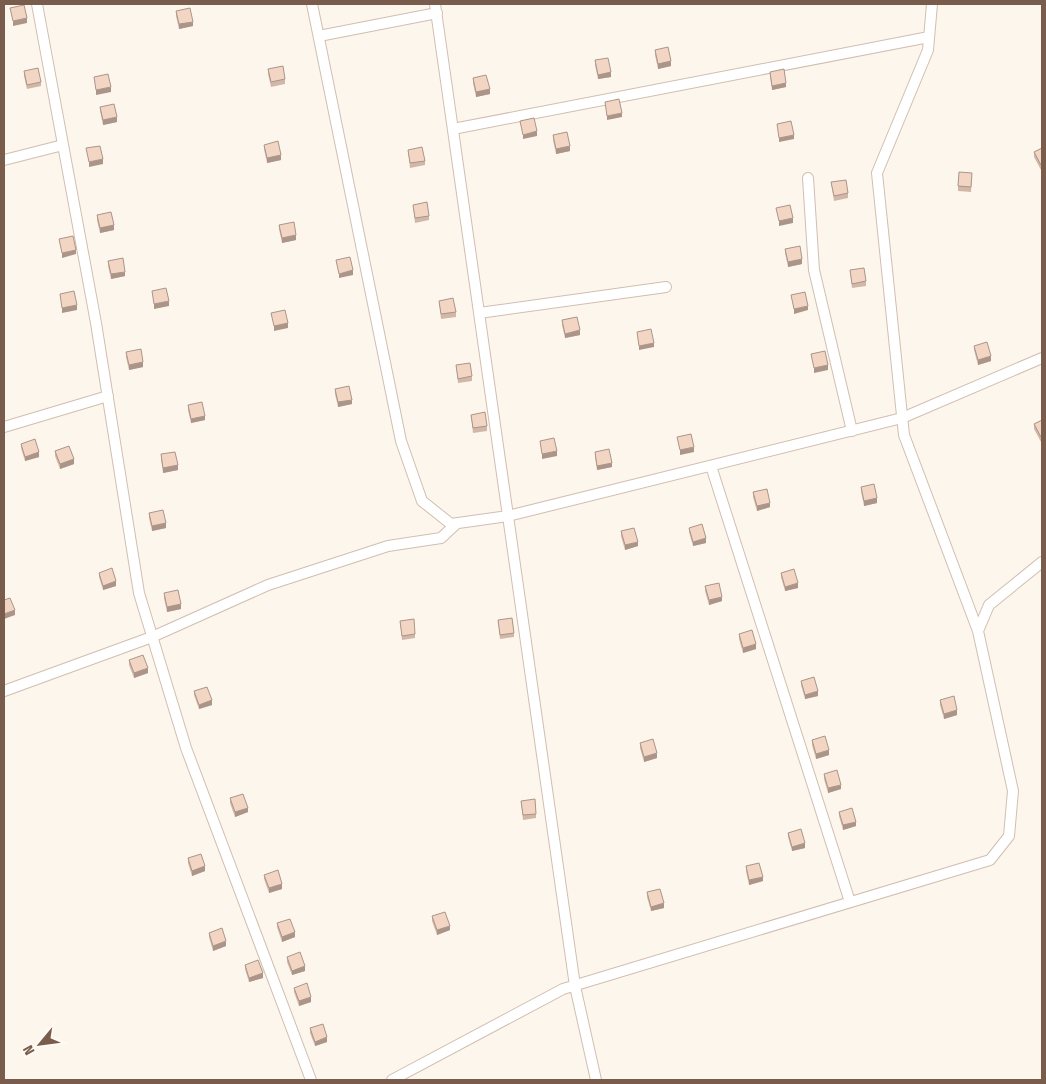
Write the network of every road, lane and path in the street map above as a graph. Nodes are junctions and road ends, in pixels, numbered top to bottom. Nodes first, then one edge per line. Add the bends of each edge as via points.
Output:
1 (37, 4) edge
2 (312, 4) edge
3 (932, 4) edge
4 (436, 8) edge
5 (319, 36) junction
6 (930, 37) junction
7 (453, 129) junction
8 (63, 145) junction
9 (4, 160) edge
10 (808, 178) dead end
11 (666, 287) dead end
12 (479, 313) junction
13 (1042, 358) edge
14 (108, 396) junction
15 (902, 418) junction
16 (4, 427) edge
17 (852, 431) junction
18 (711, 466) junction
19 (508, 516) junction
20 (456, 524) junction
21 (1042, 562) edge
22 (978, 631) junction
23 (152, 637) junction
24 (4, 690) edge
25 (850, 902) junction
26 (575, 986) junction
27 (311, 1080) edge
28 (392, 1080) edge
29 (596, 1080) edge

1 - 8 lane
2 - 5 lane
3 - 6 lane
4 - 5 lane
4 - 7 lane
5 - 20 lane via 400,441 422,501 451,524
6 - 7 lane
6 - 15 lane via 928,50 877,173
7 - 12 lane
8 - 9 lane
8 - 14 lane
10 - 17 lane via 814,270
11 - 12 lane
12 - 19 lane
13 - 15 lane
14 - 16 lane
14 - 23 lane via 138,593
15 - 17 lane
15 - 22 lane via 904,435
17 - 18 lane
18 - 19 lane
18 - 25 lane
19 - 20 lane
19 - 26 lane
20 - 23 lane via 441,538 388,546 268,585
21 - 22 lane via 990,604
22 - 25 lane via 1013,791 1009,836 990,860
23 - 24 lane
23 - 27 lane via 186,748
25 - 26 lane
26 - 28 lane via 563,989
26 - 29 lane

